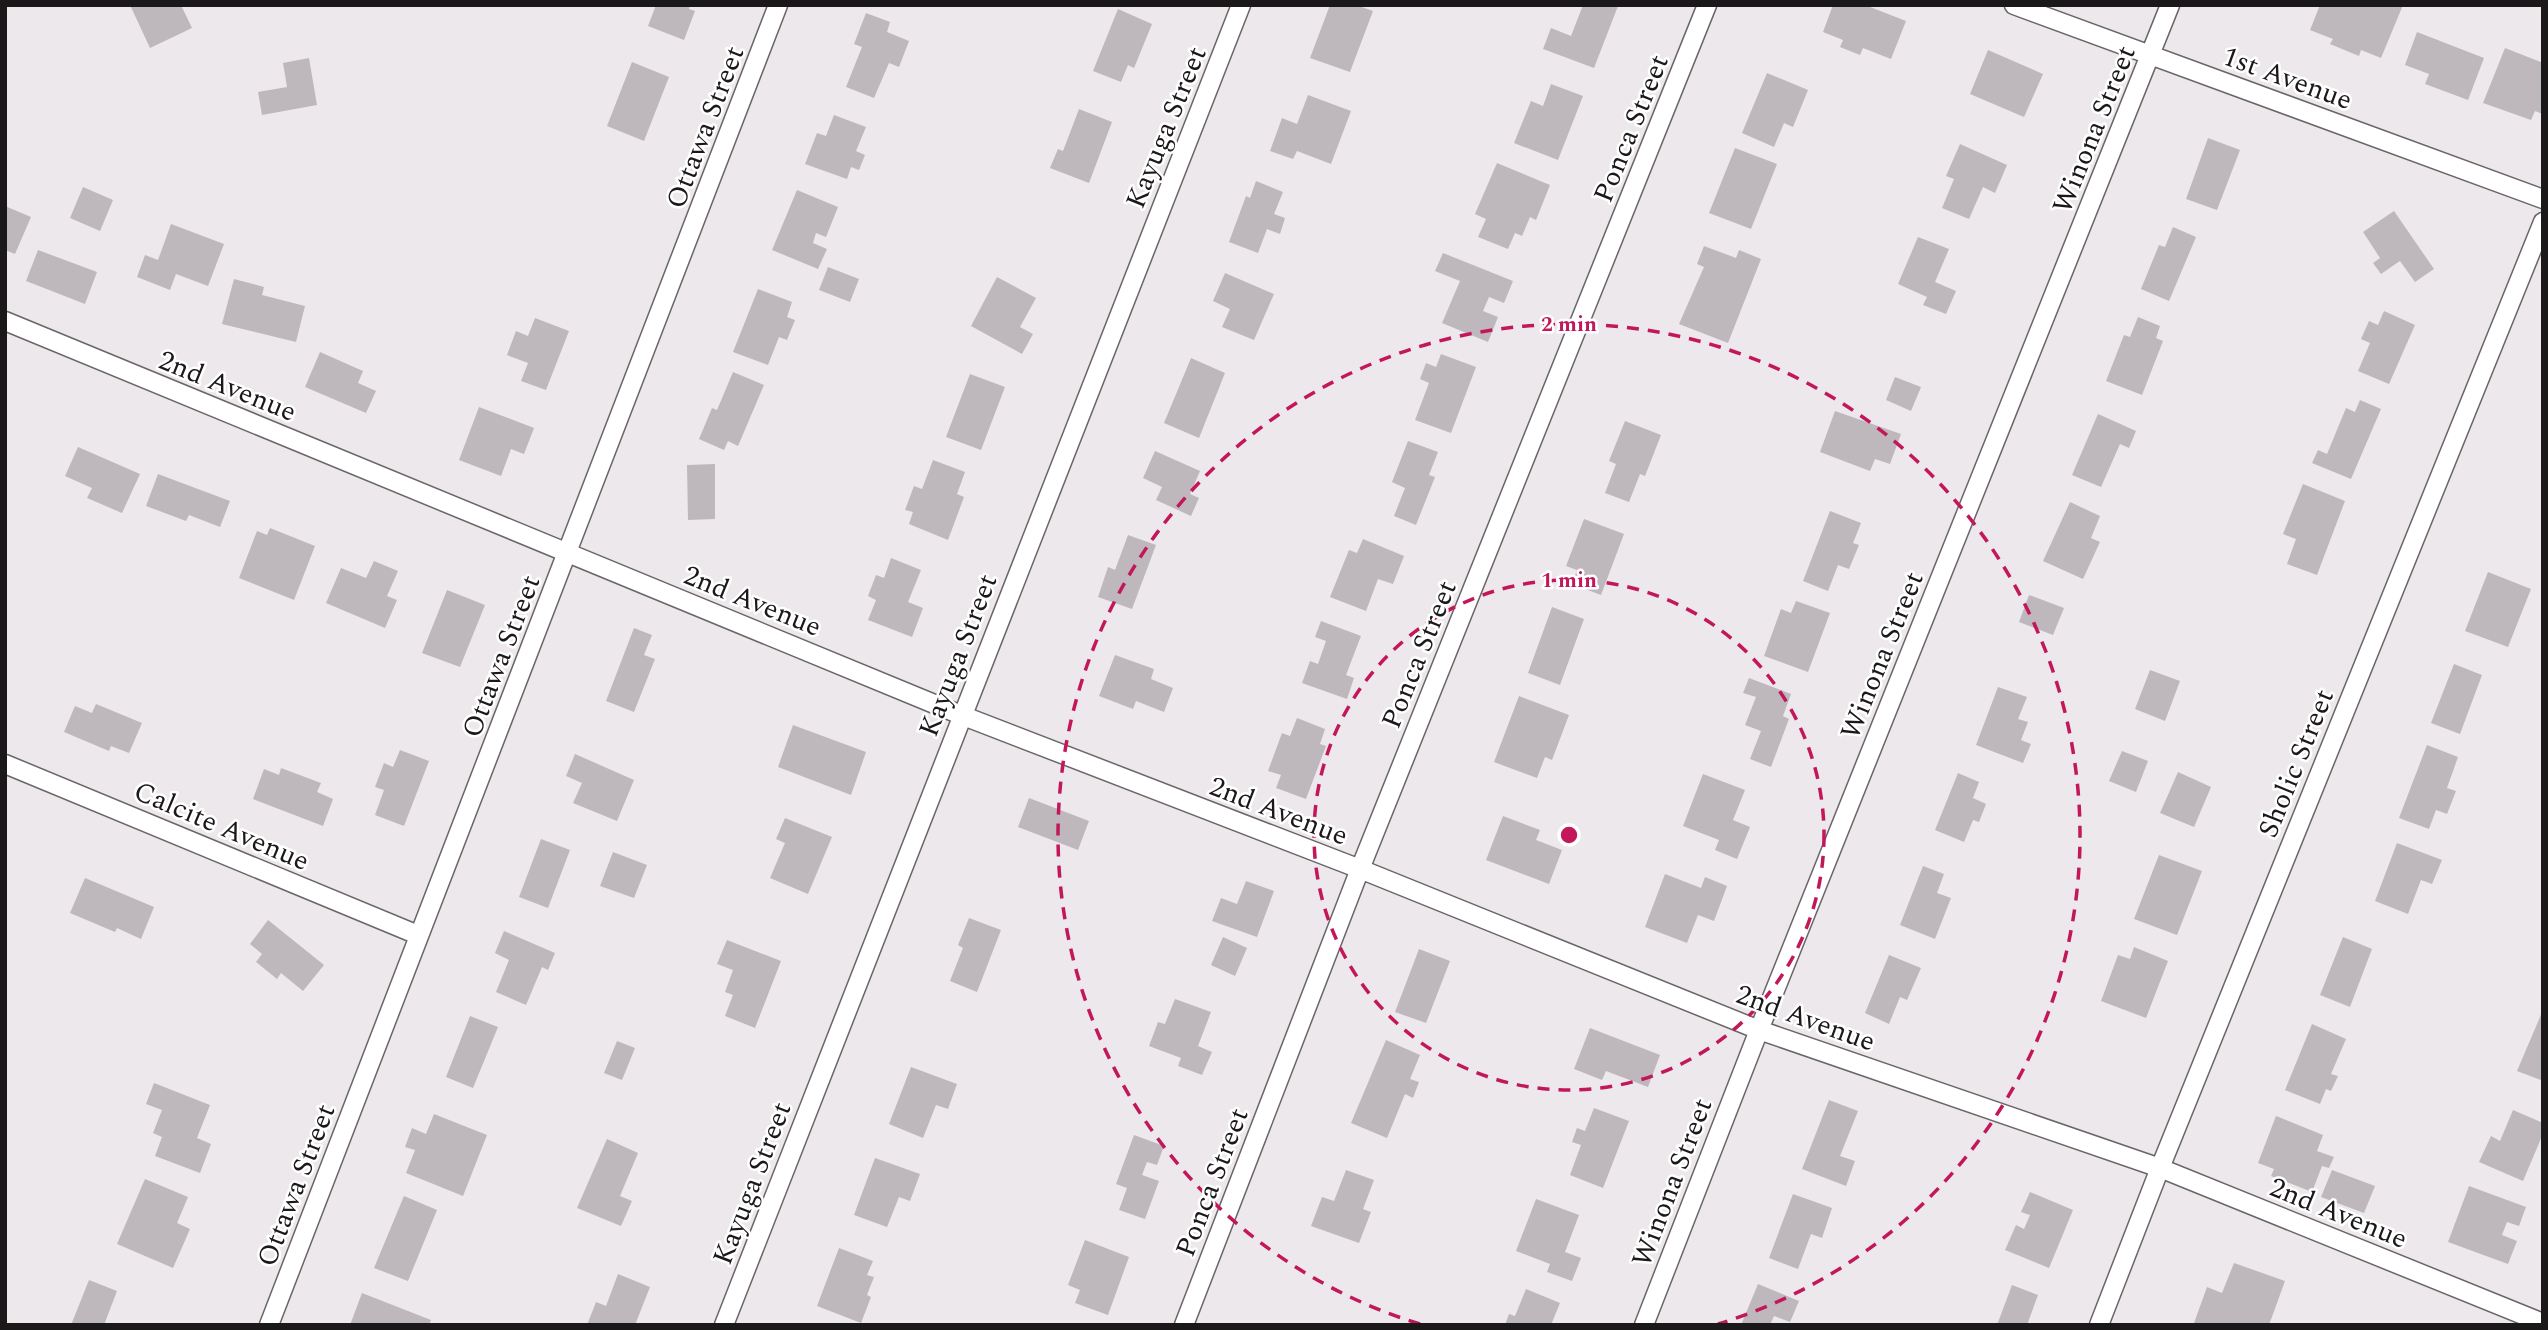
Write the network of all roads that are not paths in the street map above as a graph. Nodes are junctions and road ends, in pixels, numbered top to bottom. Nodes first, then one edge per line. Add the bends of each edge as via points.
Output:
1 (778, 5) edge
2 (1241, 5) edge
3 (1707, 5) edge
4 (2014, 5) edge
5 (2170, 5) edge
6 (2151, 55) junction
7 (2543, 199) edge
8 (2543, 222) edge
9 (5, 321) edge
10 (569, 553) junction
11 (961, 715) junction
12 (5, 764) edge
13 (1360, 869) junction
14 (418, 935) junction
15 (1759, 1030) junction
16 (2160, 1168) junction
17 (2543, 1323) edge
18 (269, 1325) edge
19 (724, 1325) edge
20 (1184, 1325) edge
21 (1644, 1325) edge
22 (2099, 1325) edge

1 - 10 street, Ottawa Street
2 - 11 street, Kayuga Street
3 - 13 street, Ponca Street
4 - 6 street, 1st Avenue
5 - 6 street, Winona Street
6 - 7 street, 1st Avenue
6 - 15 street, Winona Street
8 - 16 street, Sholic Street
9 - 10 street, 2nd Avenue
10 - 11 street, 2nd Avenue
10 - 14 street, Ottawa Street
11 - 13 street, 2nd Avenue
11 - 19 street, Kayuga Street
12 - 14 street, Calcite Avenue
13 - 15 street, 2nd Avenue
13 - 20 street, Ponca Street
14 - 18 street, Ottawa Street
15 - 16 street, 2nd Avenue
15 - 21 street, Winona Street
16 - 17 street, 2nd Avenue
16 - 22 street, Sholic Street

